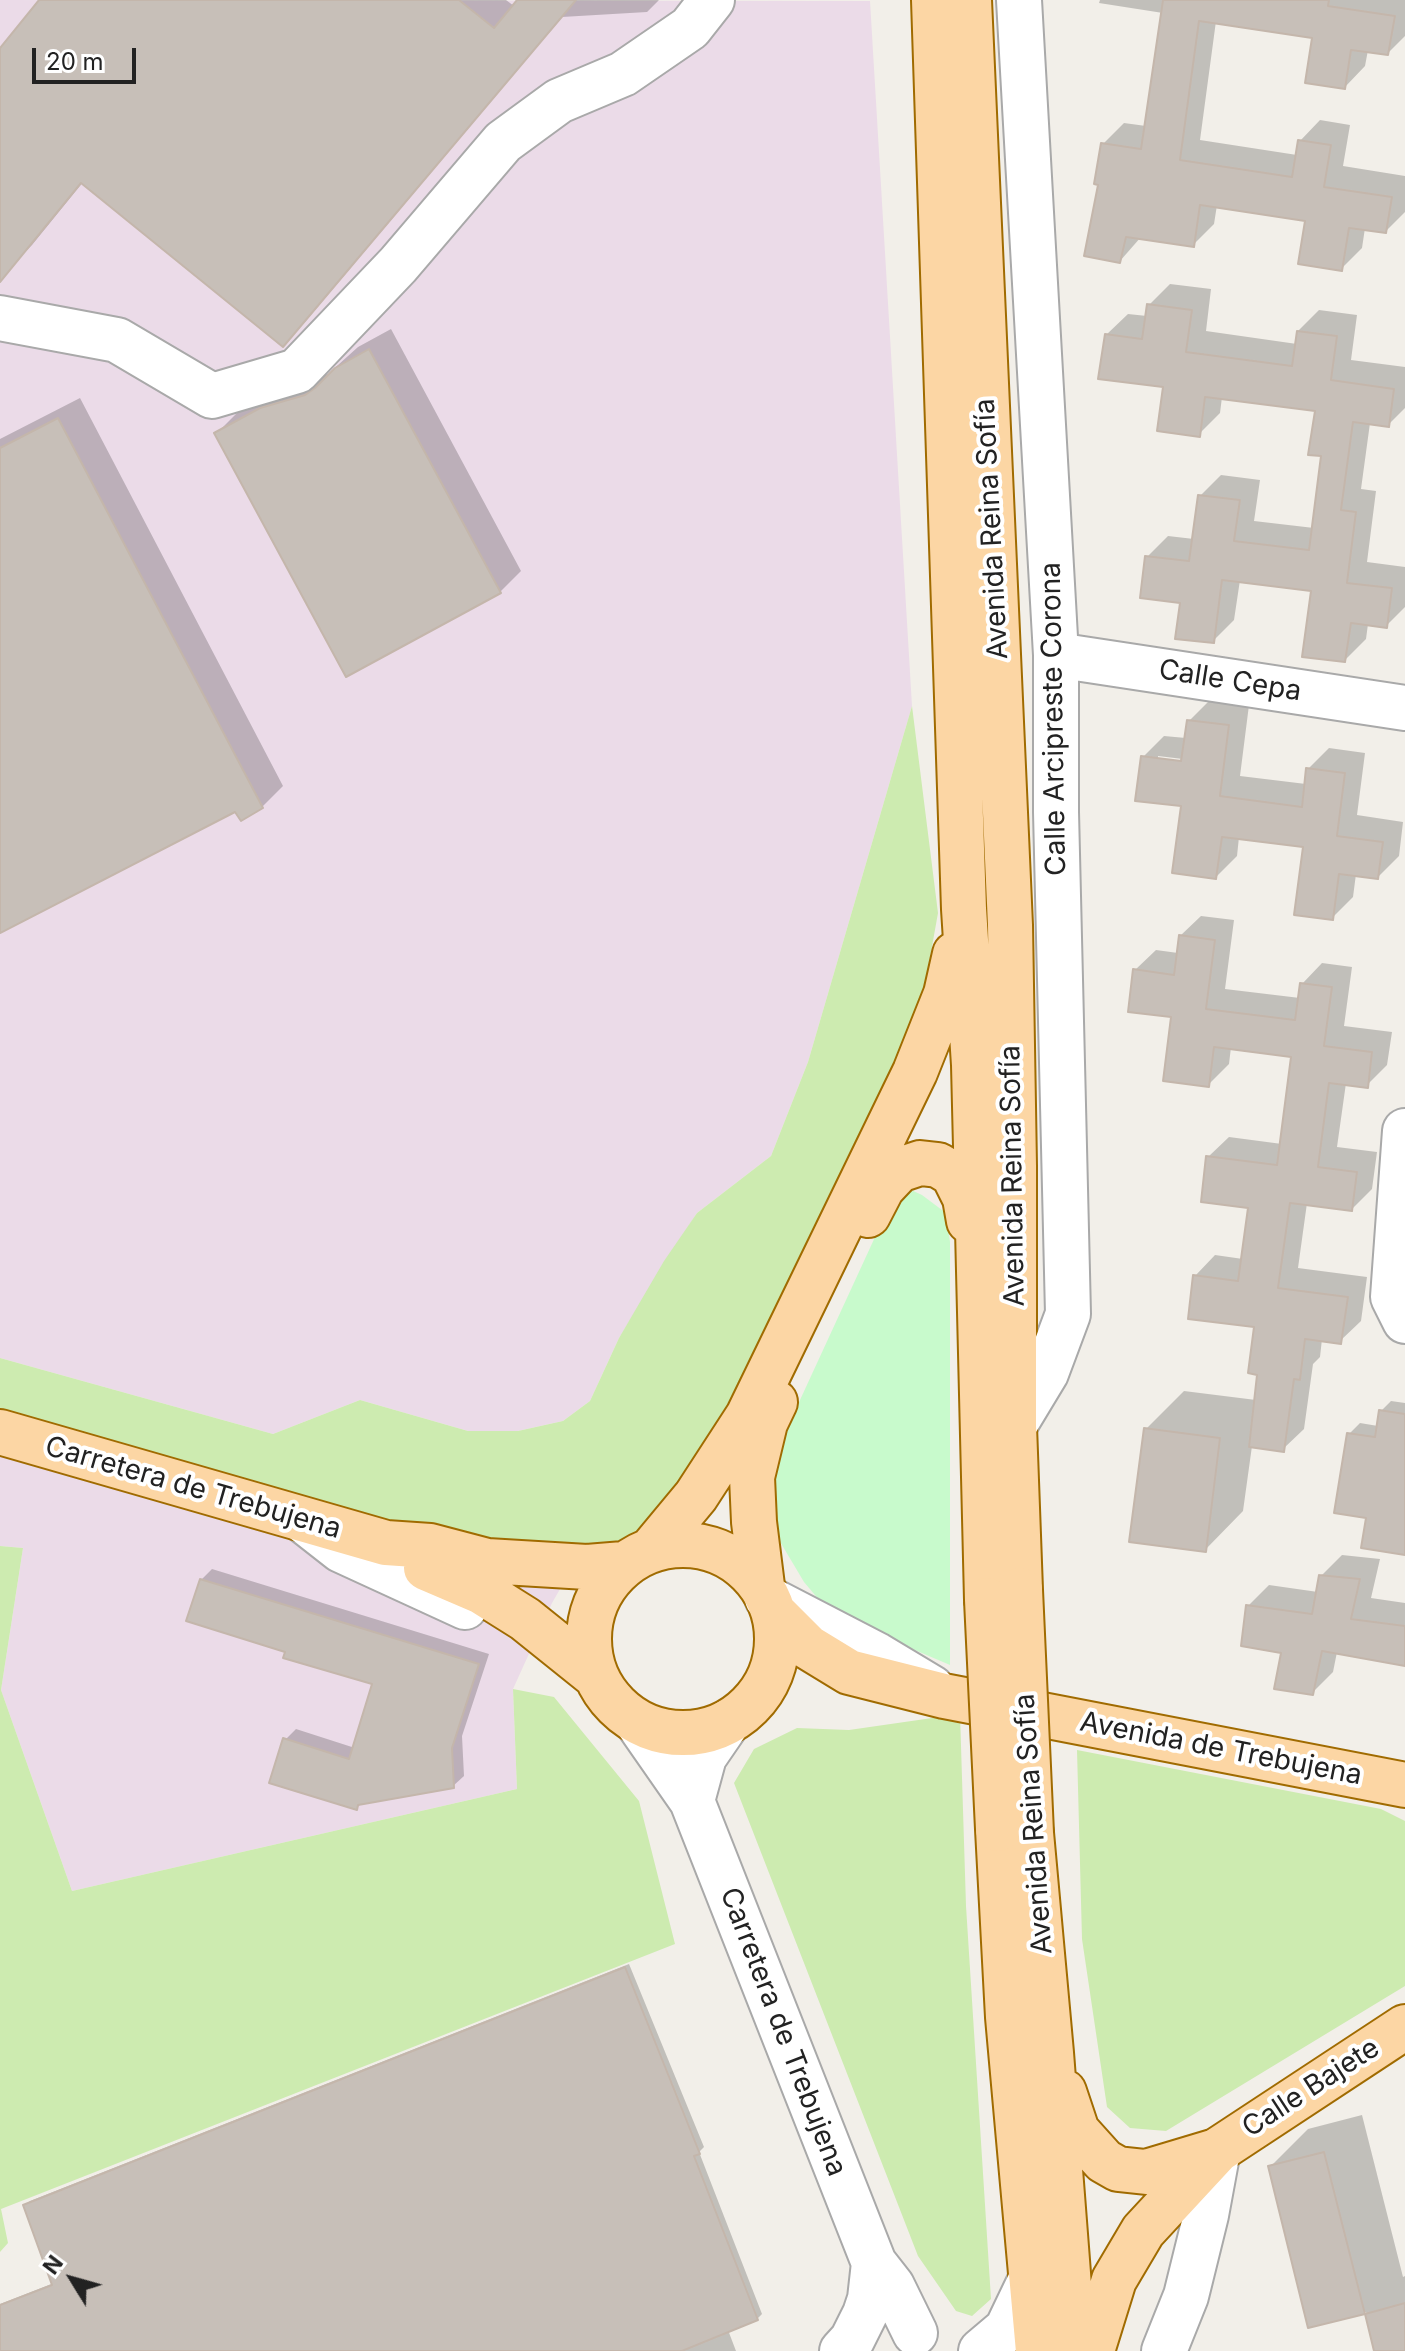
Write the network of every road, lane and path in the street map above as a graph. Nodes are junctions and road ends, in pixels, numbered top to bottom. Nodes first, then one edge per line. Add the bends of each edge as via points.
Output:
1 (712, 0) edge
2 (934, 0) edge
3 (969, 0) edge
4 (1019, 0) edge
5 (0, 318) edge
6 (1056, 655) junction
7 (1405, 708) edge
8 (964, 909) junction
9 (1405, 1131) edge
10 (980, 1274) junction
11 (1405, 1321) edge
12 (1014, 1426) junction
13 (0, 1432) edge
14 (302, 1519) junction
15 (386, 1543) junction
16 (638, 1556) junction
17 (1004, 1595) junction
18 (768, 1599) junction
19 (849, 1672) junction
20 (944, 1696) junction
21 (616, 1701) junction
22 (741, 1712) junction
23 (1405, 1785) edge
24 (692, 1801) junction
25 (1015, 1831) junction
26 (1405, 2027) edge
27 (1051, 2053) junction
28 (1218, 2150) junction
29 (874, 2263) junction
30 (1031, 2279) junction
31 (847, 2345) edge
32 (932, 2346) edge
33 (981, 2351) edge
34 (1038, 2351) edge
35 (1074, 2351) edge
36 (1092, 2351) edge
37 (1164, 2351) edge

1 - 5 street via 690,28 623,74 559,101 503,142 398,265 297,371 212,396 117,340
2 - 8 main road, Avenida Reina Sofía
3 - 12 main road, Avenida Reina Sofía via 1010,925
4 - 6 street, Calle Arcipreste Corona
6 - 7 street, Calle Cepa
6 - 12 street, Calle Arcipreste Corona via 1068,1314 1046,1373
8 - 10 main road, Avenida Reina Sofía
8 - 16 main road via 946,994 915,1072 748,1416 696,1496
9 - 11 street via 1393,1297
10 - 17 main road, Avenida Reina Sofía
10 - 18 main road via 965,1198 953,1174 920,1163 899,1170 882,1188 765,1423 752,1477
12 - 17 main road, Avenida Reina Sofía
13 - 14 main road, Carretera de Trebujena
14 - 15 main road, Carretera de Trebujena
14 - 21 street via 341,1550 534,1643
15 - 16 main road, Carretera de Trebujena via 430,1546 487,1561 587,1567
15 - 21 main road, Carretera de Trebujena via 525,1619
16 - 18 main road via 682,1544 713,1548 741,1563
16 - 21 main road via 604,1587 591,1615 588,1646
17 - 25 main road, Avenida Reina Sofía, bridge
18 - 19 main road, Avenida de Trebujena via 808,1647
18 - 20 street
18 - 22 main road via 778,1645 770,1676
19 - 20 main road, Avenida de Trebujena
19 - 22 main road, Avenida de Trebujena via 800,1683
20 - 23 main road, Avenida de Trebujena
21 - 22 main road via 667,1732 698,1732
21 - 24 street, Carretera de Trebujena
22 - 24 street via 704,1757
24 - 29 street, Carretera de Trebujena
25 - 27 main road, Avenida Reina Sofía
25 - 30 main road, Avenida Reina Sofía via 1008,2017
26 - 28 main road, Calle Bajete
27 - 28 main road via 1077,2131 1104,2161 1118,2169 1146,2172
27 - 35 main road, Avenida Reina Sofía
28 - 36 main road via 1143,2231 1114,2280
28 - 37 street via 1186,2296
29 - 31 street, Carretera de Trebujena via 870,2299
29 - 32 street, Carretera de Trebujena
30 - 33 street via 1007,2329
30 - 34 main road, Avenida Reina Sofía
31 - 32 street, Carretera de Trebujena via 870,2330 890,2326

